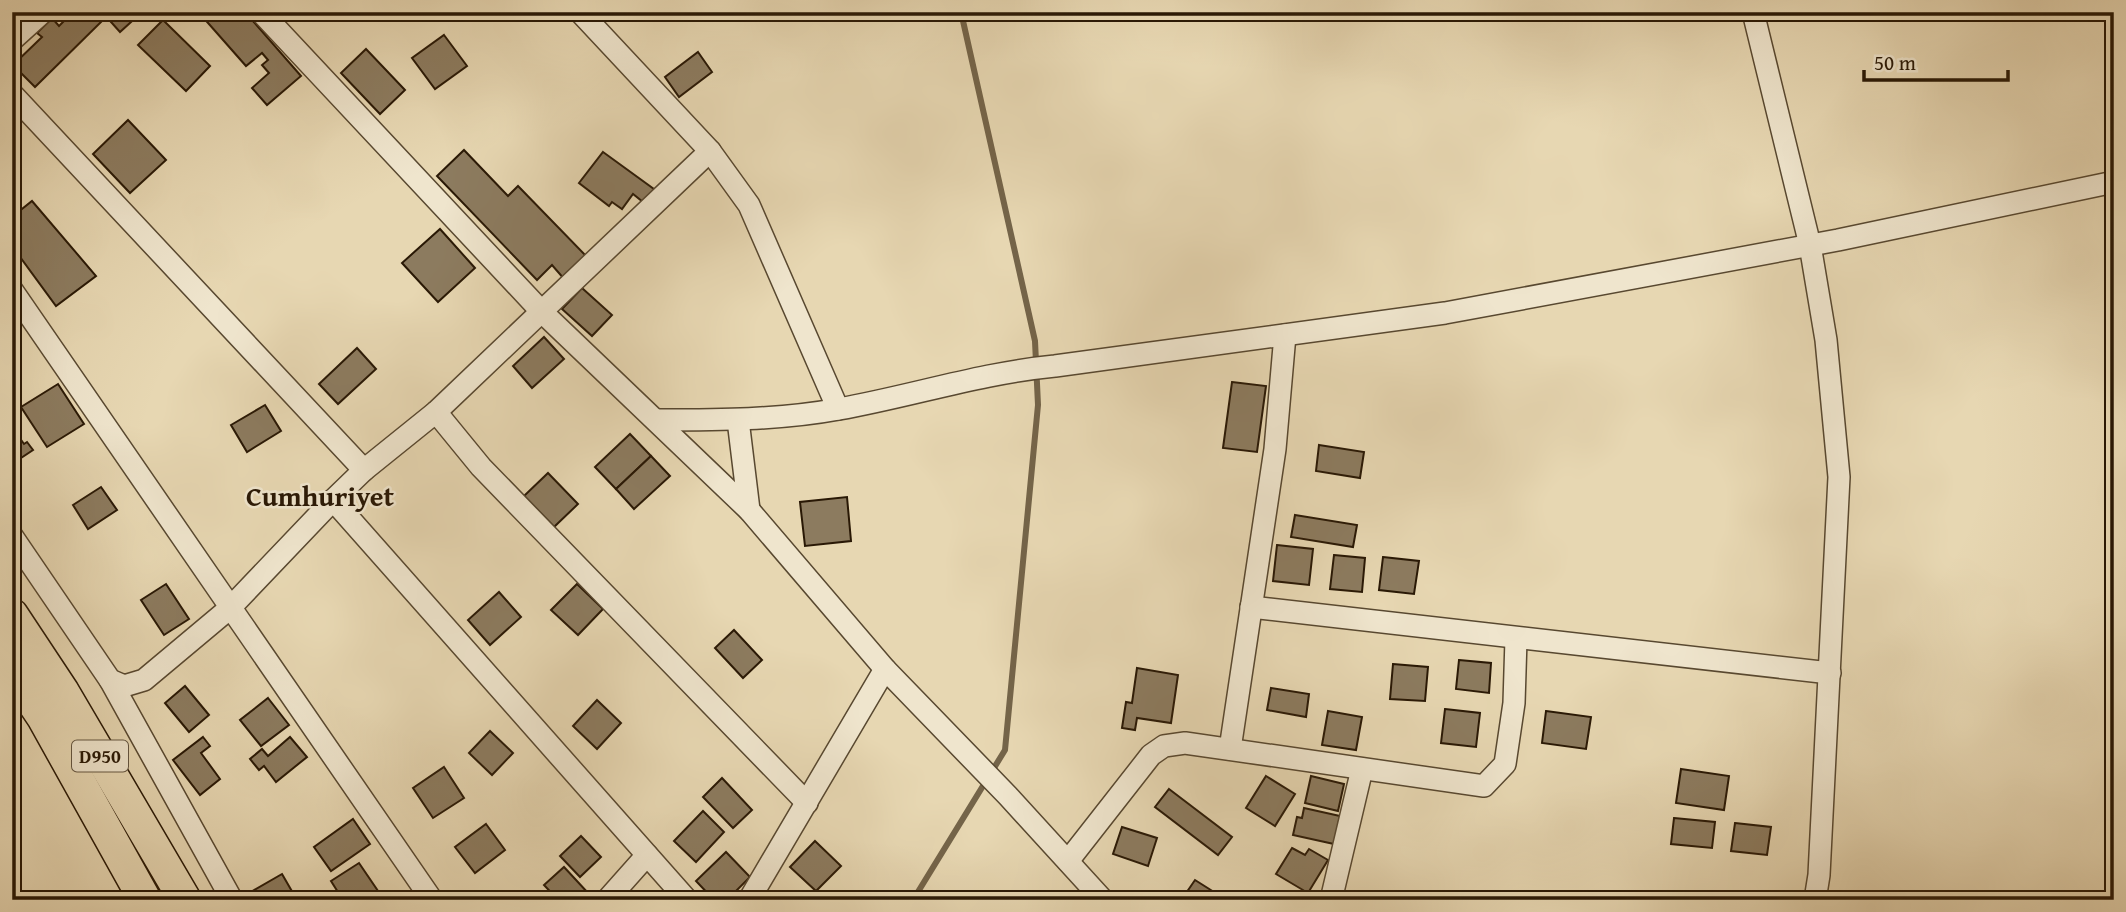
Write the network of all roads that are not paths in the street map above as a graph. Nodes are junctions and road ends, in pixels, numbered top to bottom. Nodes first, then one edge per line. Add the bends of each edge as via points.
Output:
1 (43, 12) edge
2 (261, 12) edge
3 (579, 12) edge
4 (1753, 12) edge
5 (12, 40) edge
6 (12, 94) edge
7 (710, 151) junction
8 (2114, 182) edge
9 (1810, 245) junction
10 (12, 290) edge
11 (541, 311) junction
12 (1285, 335) junction
13 (838, 409) junction
14 (436, 412) junction
15 (658, 420) junction
16 (738, 420) junction
17 (364, 470) junction
18 (332, 500) junction
19 (749, 510) junction
20 (12, 536) edge
21 (1251, 607) junction
22 (230, 608) junction
23 (12, 615) edge
24 (1516, 639) junction
25 (885, 669) junction
26 (12, 671) edge
27 (1830, 673) junction
28 (110, 680) junction
29 (1230, 749) junction
30 (1362, 769) junction
31 (807, 803) junction
32 (647, 855) junction
33 (1068, 861) junction
34 (145, 900) edge
35 (185, 900) edge
36 (232, 900) edge
37 (432, 900) edge
38 (607, 900) edge
39 (687, 900) edge
40 (749, 900) edge
41 (1103, 900) edge
42 (1331, 900) edge
43 (1815, 900) edge

1 - 5 street
2 - 11 street
3 - 7 street
4 - 9 street
6 - 17 street
7 - 11 street
7 - 13 street via 749,205
8 - 9 street
9 - 12 street via 1445,313
9 - 27 street via 1826,340 1839,477
10 - 22 street
11 - 14 street
11 - 15 street
12 - 13 street via 1011,370
12 - 21 street via 1275,449
13 - 16 street
14 - 17 street
14 - 31 street via 481,467
15 - 16 street
15 - 19 street
16 - 19 street
17 - 18 street
18 - 22 street
18 - 32 street
19 - 25 street
20 - 28 street
21 - 24 street
21 - 29 street
22 - 28 street via 144,680 124,686
22 - 37 street
23 - 35 highway, D950 via 63,692
24 - 27 street
24 - 30 street via 1514,703 1504,764 1490,782 1484,786 1458,784
25 - 31 street
25 - 33 street
26 - 34 highway, D950 via 43,717
27 - 43 street
28 - 36 street
29 - 30 street
29 - 33 street via 1185,743 1164,746 1151,755
30 - 42 street
31 - 40 street
32 - 38 street
32 - 39 street
33 - 41 street

